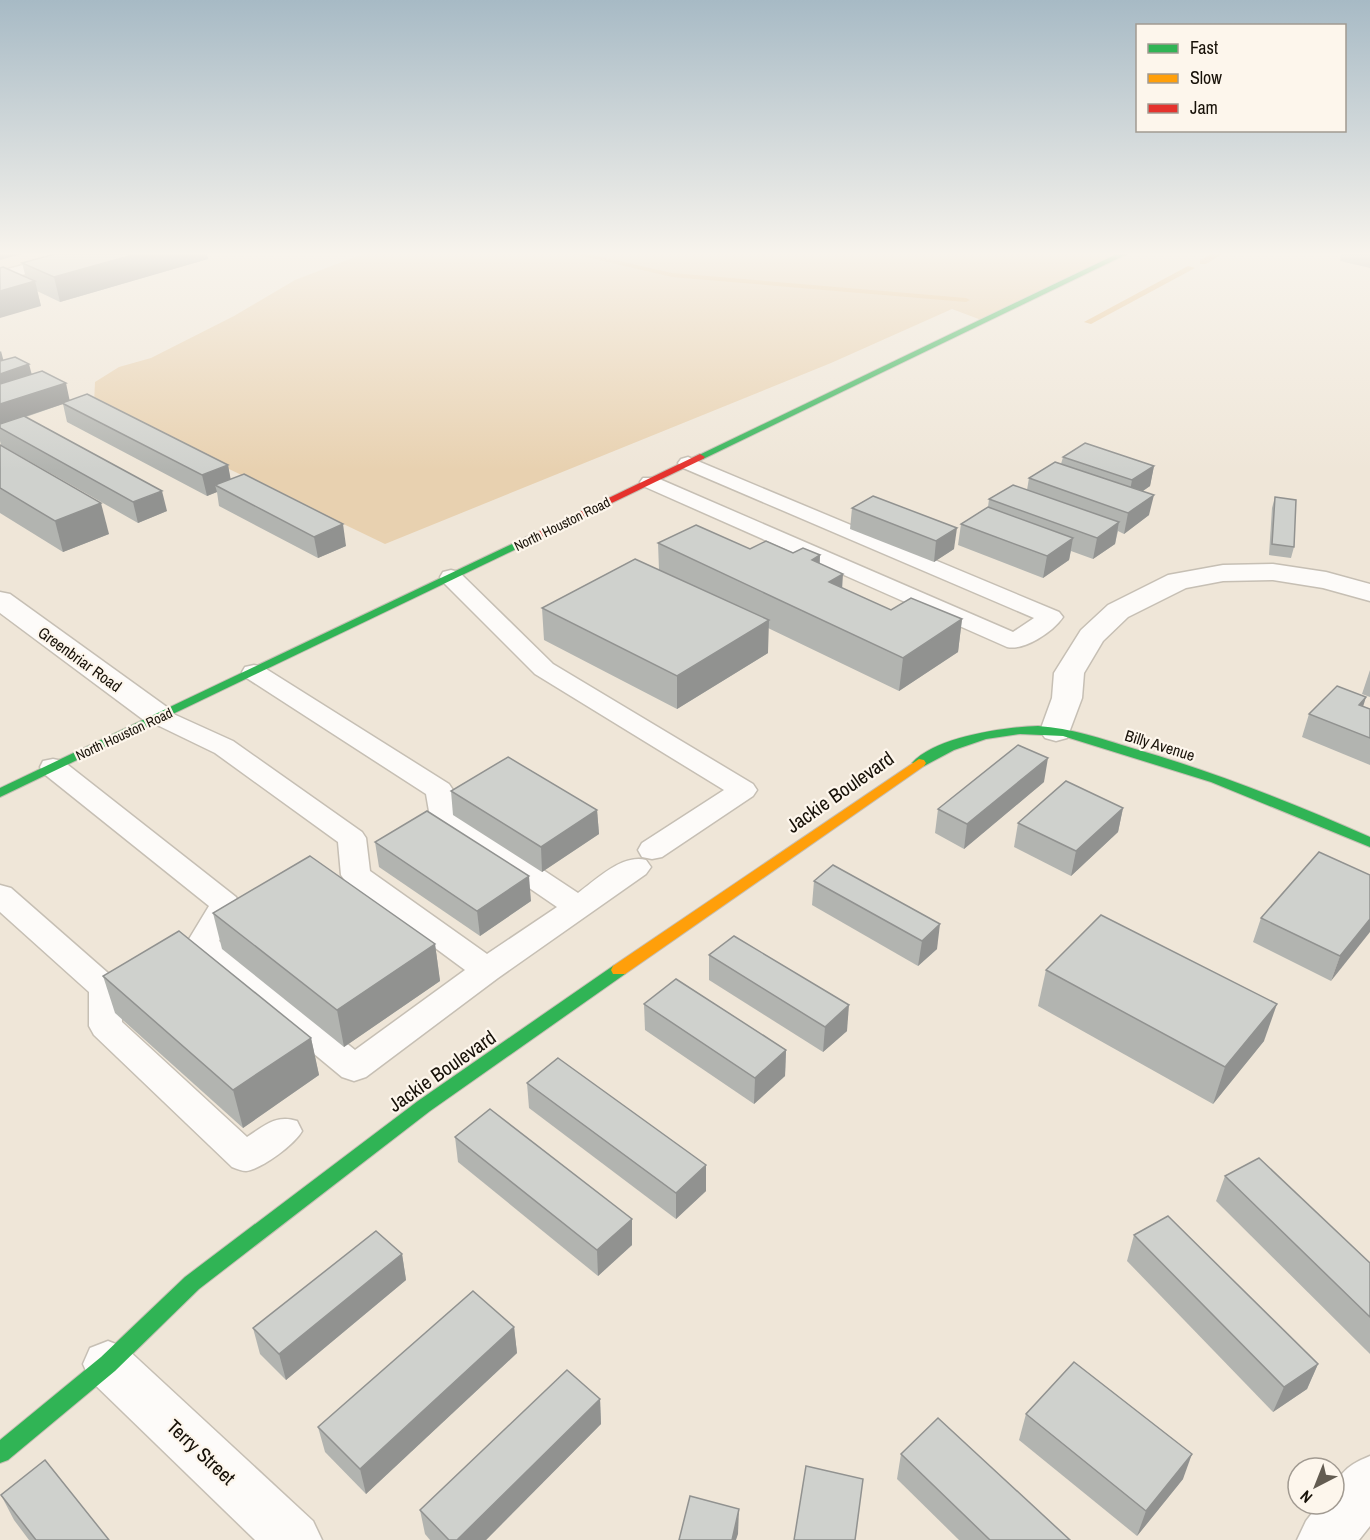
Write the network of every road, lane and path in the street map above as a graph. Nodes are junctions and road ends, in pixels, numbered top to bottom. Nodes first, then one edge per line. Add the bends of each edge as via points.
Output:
1 (973, 326) edge
2 (688, 463) junction
3 (650, 482) junction
4 (451, 577) junction
5 (1370, 593) edge
6 (0, 600) edge
7 (254, 672) junction
8 (160, 717) junction
9 (1056, 732) junction
10 (932, 754) joint
11 (53, 767) junction
12 (0, 793) edge
13 (1370, 842) edge
14 (0, 895) edge
15 (578, 907) junction
16 (487, 970) junction
17 (284, 1131) dead end
18 (108, 1364) junction
19 (0, 1453) edge
20 (1370, 1482) edge
21 (294, 1540) edge
22 (1325, 1540) edge

1 - 2 street, North Houston Road
2 - 3 street, North Houston Road
2 - 3 lane via 1052,617 1015,642
3 - 4 street, North Houston Road
4 - 7 street, North Houston Road
4 - 15 lane via 544,669 743,790
5 - 9 street via 1326,580 1273,572 1223,573 1178,581 1118,611 1090,636 1069,673 1067,698
6 - 8 street, Greenbriar Road
7 - 8 street, North Houston Road
7 - 15 lane via 440,790 444,817
8 - 11 street, North Houston Road
8 - 16 lane via 224,747 352,838 356,875
9 - 10 street, Billy Avenue via 1019,730 977,737
9 - 13 street, Billy Avenue via 1156,759 1287,805
10 - 18 street, Jackie Boulevard via 424,1106 192,1283
11 - 12 street, North Houston Road
11 - 16 lane via 225,904 202,944 354,1068
14 - 17 lane via 105,988 106,1026 245,1157
15 - 16 lane
18 - 19 street, Jackie Boulevard
18 - 21 street, Terry Street
20 - 22 street

